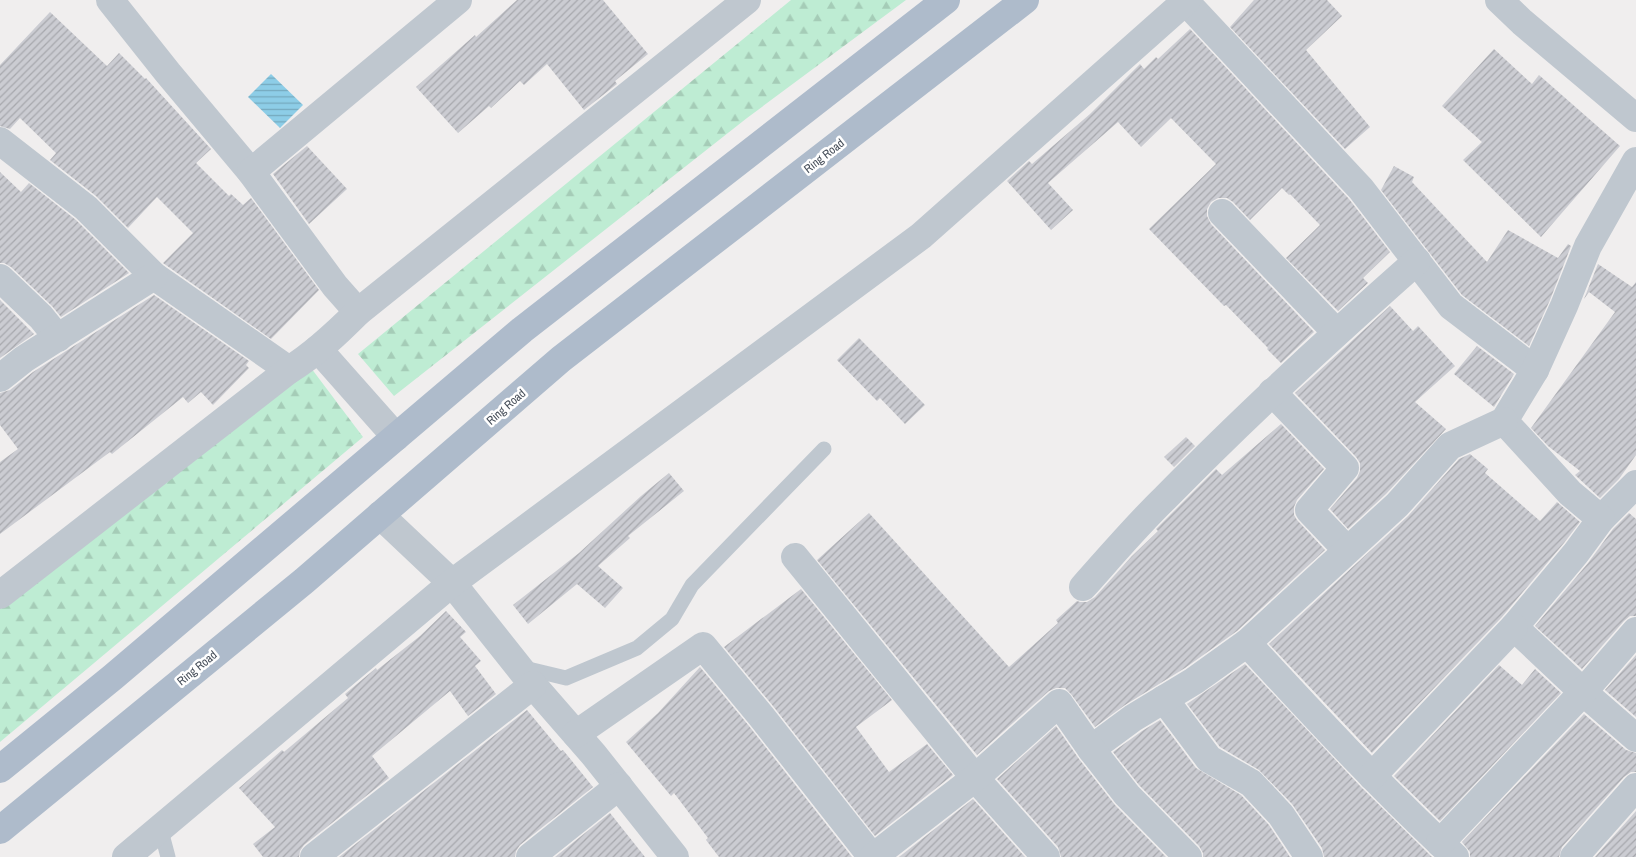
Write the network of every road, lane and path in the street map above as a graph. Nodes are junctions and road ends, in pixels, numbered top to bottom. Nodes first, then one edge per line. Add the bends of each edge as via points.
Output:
1 (110, 0) edge
2 (458, 0) edge
3 (747, 0) edge
4 (946, 0) edge
5 (1025, 0) edge
6 (1186, 1) edge
7 (1510, 3) edge
8 (1636, 118) edge
9 (0, 141) edge
10 (1636, 162) edge
11 (251, 172) junction
12 (1222, 213) dead end
13 (1417, 261) junction
14 (154, 276) junction
15 (0, 278) edge
16 (358, 312) junction
17 (1336, 332) junction
18 (58, 338) junction
19 (318, 349) junction
20 (289, 370) junction
21 (1535, 370) junction
22 (0, 378) edge
23 (1272, 392) junction
24 (1504, 421) junction
25 (396, 437) junction
26 (824, 449) dead end
27 (1636, 484) edge
28 (380, 515) junction
29 (1601, 519) junction
30 (1347, 550) junction
31 (795, 557) dead end
32 (452, 583) junction
33 (1083, 587) dead end
34 (0, 595) edge
35 (1514, 627) junction
36 (1636, 631) edge
37 (1247, 643) junction
38 (527, 676) junction
39 (1583, 692) junction
40 (1164, 699) junction
41 (576, 734) junction
42 (1636, 738) edge
43 (1091, 749) junction
44 (0, 769) edge
45 (1372, 776) junction
46 (975, 778) junction
47 (619, 786) junction
48 (1636, 788) edge
49 (160, 827) junction
50 (0, 830) edge
51 (1448, 850) edge
52 (664, 853) edge
53 (126, 857) edge
54 (168, 857) edge
55 (314, 857) edge
56 (530, 857) edge
57 (873, 857) edge
58 (1046, 857) edge
59 (1188, 857) edge
60 (1309, 857) edge
61 (1574, 857) edge

1 - 11 street
2 - 11 street
3 - 16 street
4 - 25 main road via 522,330
5 - 28 main road, Ring Road via 561,359
6 - 13 street via 1360,189
6 - 32 street via 920,236
7 - 8 street
9 - 14 street via 86,208
10 - 21 street via 1588,246
11 - 16 street
12 - 17 street
13 - 17 street
13 - 21 street via 1451,306
14 - 18 street
14 - 20 street
15 - 18 street
16 - 19 street
17 - 23 street
18 - 22 street
19 - 20 street
19 - 25 street
20 - 34 street
21 - 24 street
23 - 30 street via 1345,468 1309,510
23 - 33 street via 1164,499
24 - 29 street via 1570,493
24 - 30 street via 1450,446 1396,505
25 - 44 main road
26 - 38 lane via 692,585 672,618 637,648 566,678
27 - 29 street
28 - 32 street
28 - 50 main road, Ring Road
29 - 35 street
30 - 37 street
31 - 46 street
32 - 38 street
32 - 49 street
35 - 39 street
35 - 45 street
36 - 39 street
37 - 40 street
37 - 45 street
38 - 41 street
38 - 55 street
39 - 42 street
39 - 51 street
40 - 43 street
40 - 60 street via 1209,759 1252,783 1281,816
41 - 47 street
41 - 57 street via 703,646
43 - 46 street via 1059,703
43 - 59 street via 1128,795
45 - 51 street
46 - 57 street
46 - 58 street
47 - 52 street
47 - 56 street
48 - 61 street
49 - 53 street
49 - 54 lane

